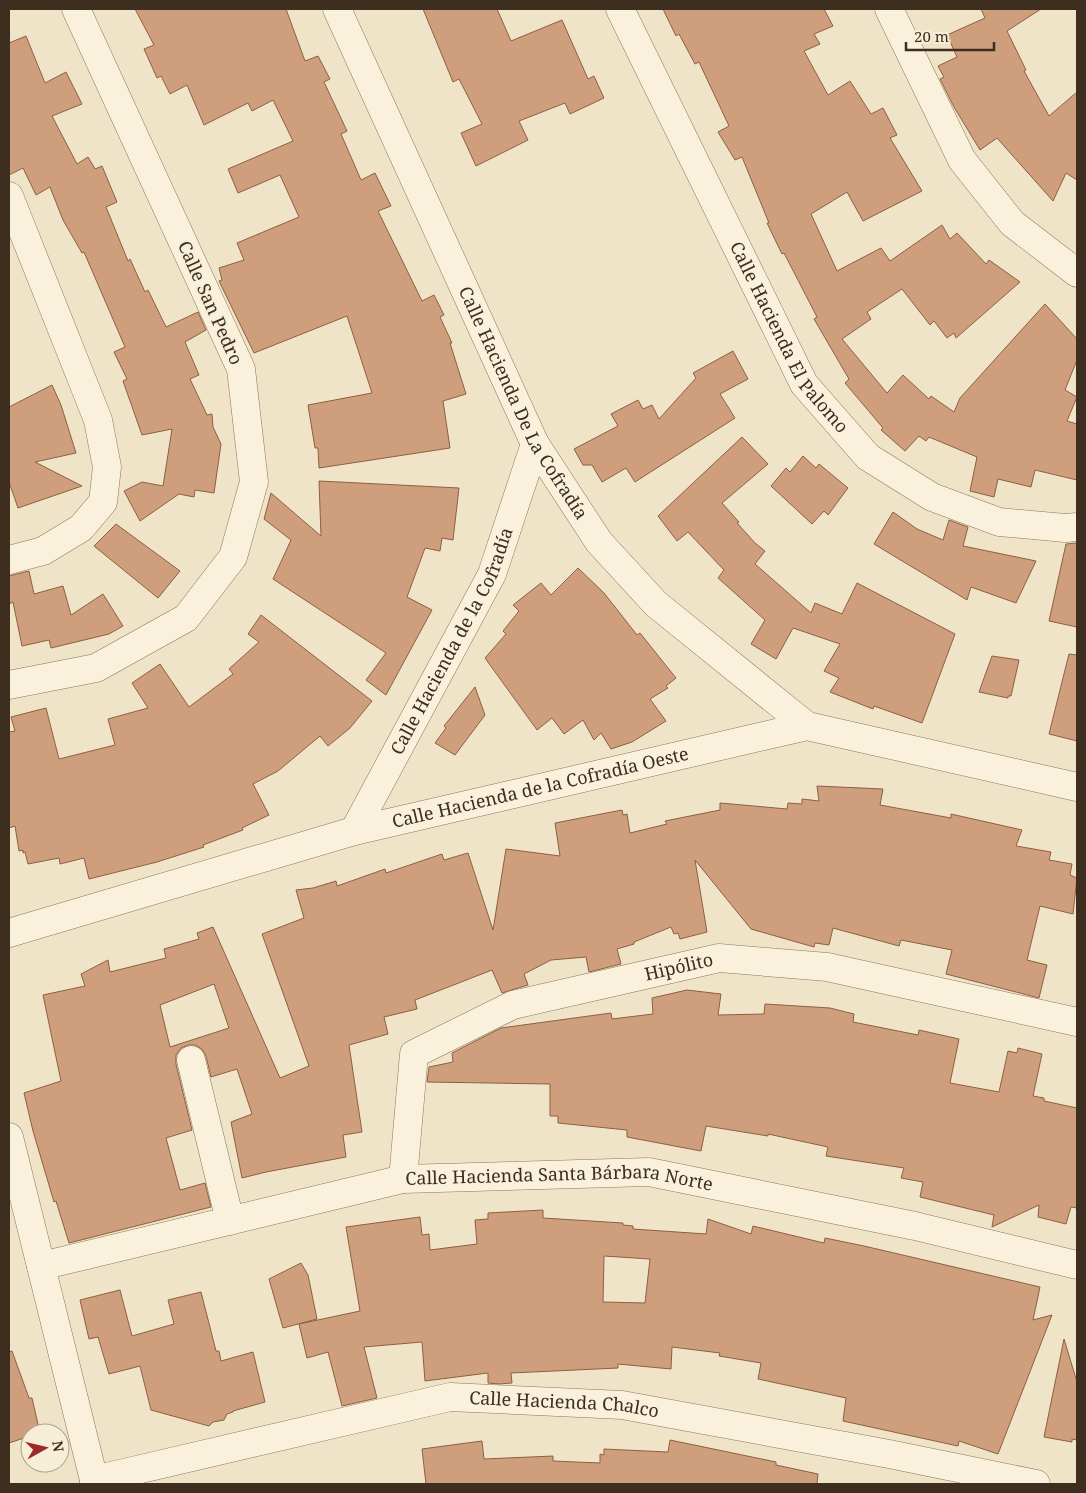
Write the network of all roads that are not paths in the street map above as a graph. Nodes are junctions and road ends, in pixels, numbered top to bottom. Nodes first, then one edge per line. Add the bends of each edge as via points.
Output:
1 (76, 9) edge
2 (337, 9) edge
3 (620, 9) edge
4 (889, 9) edge
5 (9, 196) edge
6 (1077, 273) edge
7 (535, 444) junction
8 (1077, 527) edge
9 (9, 560) edge
10 (9, 685) edge
11 (807, 726) junction
12 (1077, 787) edge
13 (354, 831) junction
14 (9, 933) edge
15 (1077, 1022) edge
16 (191, 1060) dead end
17 (9, 1137) edge
18 (403, 1179) junction
19 (230, 1221) junction
20 (1077, 1265) edge
21 (41, 1266) junction
22 (95, 1482) edge
23 (1036, 1484) edge

1 - 10 street, Calle San Pedro via 241,369 254,482 233,557 186,618 96,668
2 - 7 street, Calle Hacienda De La Cofradía
3 - 8 street, Calle Hacienda El Palomo via 804,384 868,457 932,497 999,522
4 - 6 street via 962,160 1012,223
5 - 9 street via 98,420 107,467 103,502 81,528 43,551
7 - 11 street, Calle Hacienda De La Cofradía via 600,542 656,604
7 - 13 street, Calle Hacienda de la Cofradía via 492,574
11 - 12 street, Calle Hacienda de la Cofradía Oeste
11 - 13 street, Calle Hacienda de la Cofradía Oeste
13 - 14 street, Calle Hacienda de la Cofradía Oeste
15 - 18 street, Hipólito via 827,967 719,958 513,1005 414,1054
16 - 19 street
17 - 21 street
18 - 19 street, Calle Hacienda Santa Bárbara Norte
18 - 20 street, Calle Hacienda Santa Bárbara Norte via 649,1172 915,1226
19 - 21 street, Calle Hacienda Santa Bárbara Norte
21 - 22 street
22 - 23 street, Calle Hacienda Chalco via 450,1397 622,1405

